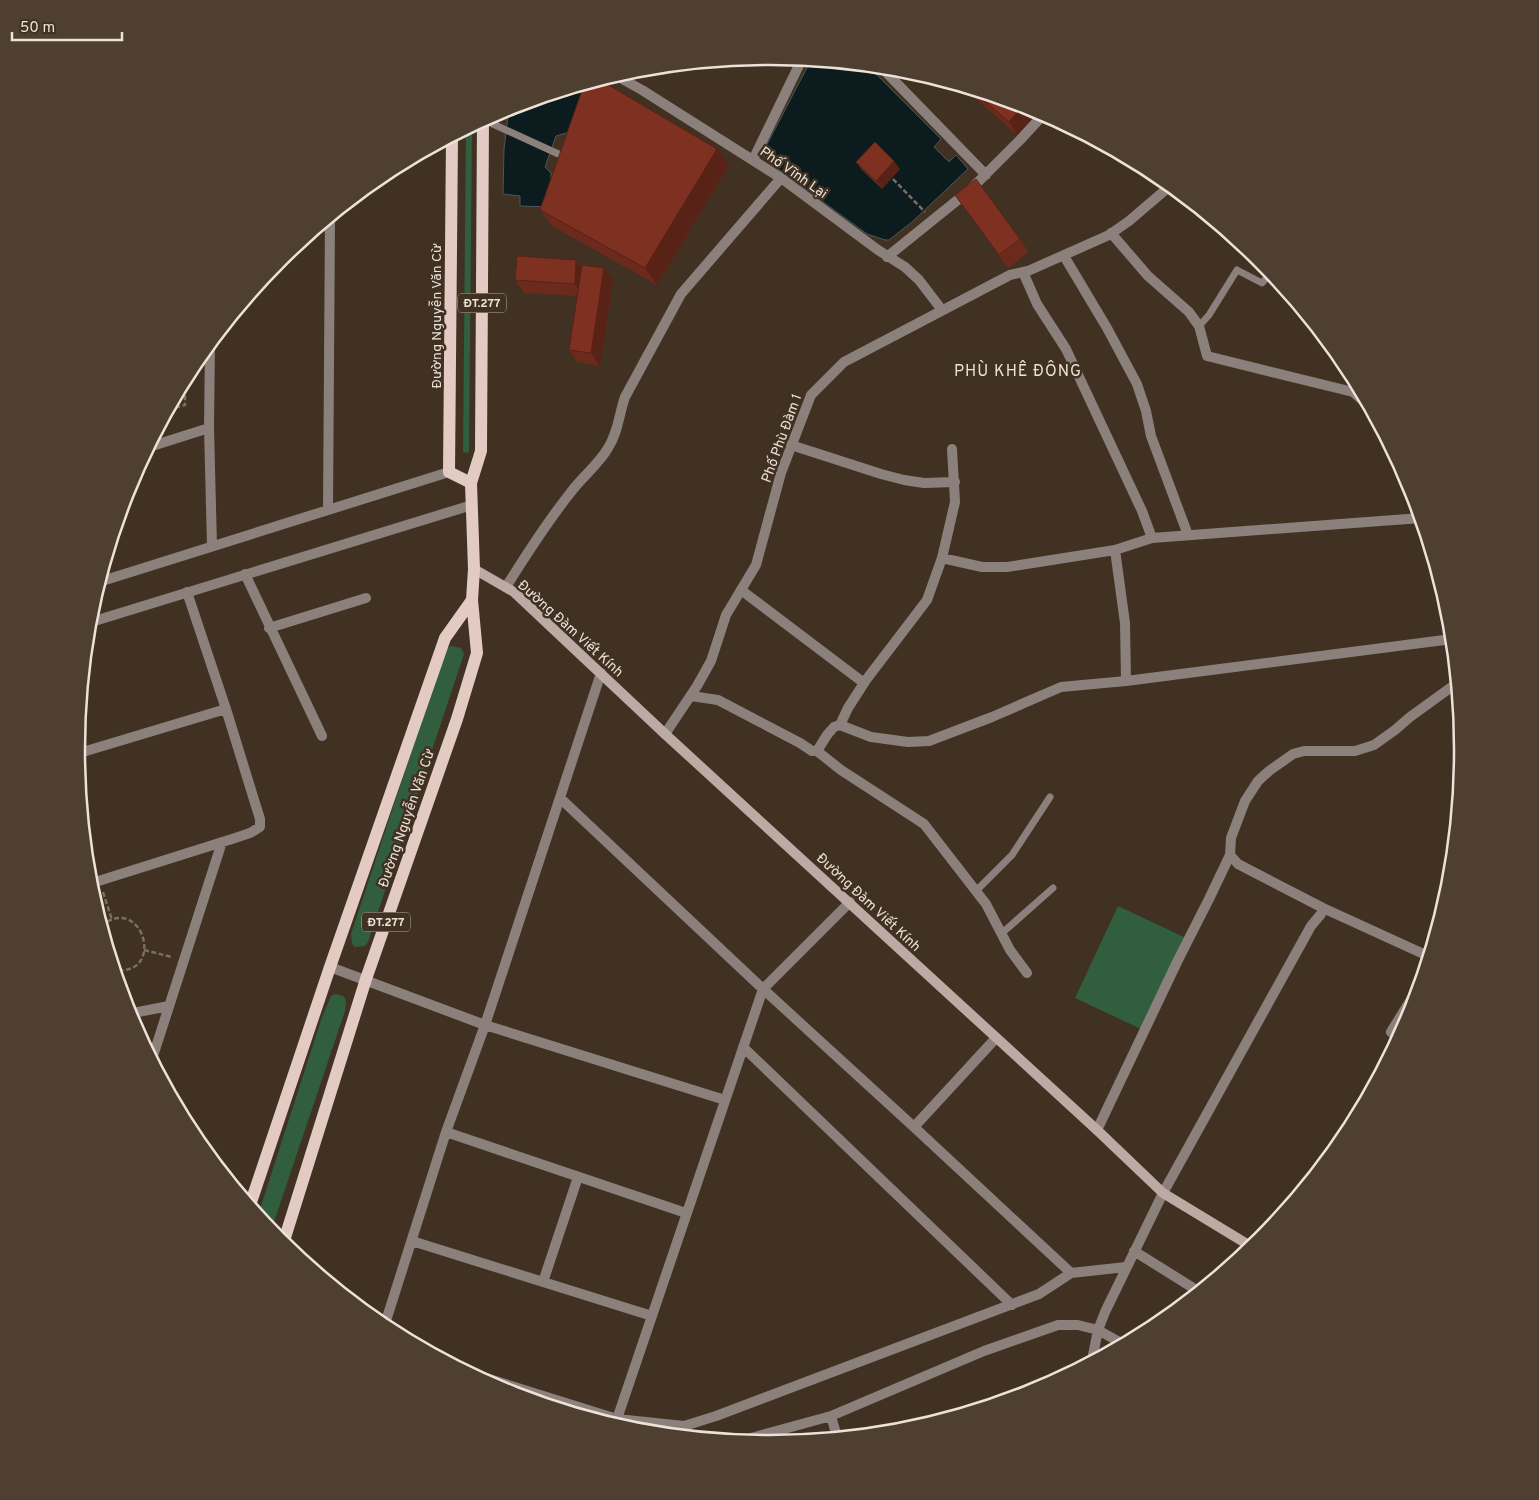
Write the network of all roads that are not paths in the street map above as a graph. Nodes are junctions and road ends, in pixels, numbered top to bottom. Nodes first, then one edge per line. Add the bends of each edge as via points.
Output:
1 (799, 66) edge
2 (890, 76) edge
3 (625, 80) edge
4 (1038, 120) edge
5 (493, 124) edge
6 (484, 128) edge
7 (452, 144) edge
8 (565, 157) edge
9 (753, 160) junction
10 (986, 175) junction
11 (780, 178) junction
12 (1165, 191) edge
13 (330, 225) edge
14 (1111, 233) junction
15 (1064, 256) junction
16 (887, 257) junction
17 (1023, 272) junction
18 (1266, 278) edge
19 (942, 310) junction
20 (1200, 326) junction
21 (210, 355) edge
22 (1353, 392) edge
23 (209, 428) junction
24 (156, 445) edge
25 (791, 446) junction
26 (952, 449) dead end
27 (450, 472) junction
28 (955, 482) junction
29 (471, 483) junction
30 (472, 505) junction
31 (328, 509) junction
32 (1414, 519) edge
33 (1188, 534) junction
34 (1152, 538) junction
35 (212, 546) junction
36 (1115, 550) junction
37 (942, 558) junction
38 (474, 569) junction
39 (245, 574) junction
40 (106, 580) edge
41 (506, 588) junction
42 (741, 590) junction
43 (187, 592) junction
44 (366, 598) dead end
45 (472, 600) junction
46 (97, 620) edge
47 (269, 628) junction
48 (1445, 640) edge
49 (601, 673) junction
50 (1126, 681) junction
51 (864, 683) junction
52 (1451, 687) edge
53 (690, 696) junction
54 (226, 709) junction
55 (840, 725) junction
56 (665, 734) junction
57 (322, 736) dead end
58 (817, 751) junction
59 (84, 752) edge
60 (1050, 797) dead end
61 (560, 798) junction
62 (222, 842) junction
63 (1230, 855) junction
64 (98, 881) edge
65 (1053, 888) dead end
66 (976, 891) junction
67 (850, 902) junction
68 (1323, 908) junction
69 (1001, 934) junction
70 (1423, 954) edge
71 (330, 967) junction
72 (1026, 973) dead end
73 (366, 980) junction
74 (763, 989) junction
75 (169, 1006) junction
76 (137, 1012) edge
77 (1399, 1020) edge
78 (485, 1025) junction
79 (1393, 1033) edge
80 (996, 1038) junction
81 (743, 1047) junction
82 (155, 1052) edge
83 (725, 1100) junction
84 (914, 1126) junction
85 (1097, 1130) junction
86 (446, 1132) junction
87 (578, 1177) junction
88 (1163, 1193) junction
89 (252, 1199) edge
90 (686, 1213) junction
91 (286, 1235) edge
92 (412, 1241) junction
93 (1245, 1243) edge
94 (1134, 1251) junction
95 (1126, 1267) junction
96 (1071, 1273) junction
97 (543, 1282) junction
98 (1193, 1288) edge
99 (1012, 1305) junction
100 (652, 1316) junction
101 (387, 1318) edge
102 (1098, 1330) junction
103 (1116, 1340) edge
104 (1093, 1353) edge
105 (831, 1416) junction
106 (619, 1418) edge
107 (647, 1424) edge
108 (835, 1432) edge
109 (762, 1435) edge

1 - 9 street
2 - 10 street
3 - 9 street, Phố Vĩnh Lại
4 - 10 street
5 - 8 lane
6 - 29 main road, Đường Nguyễn Văn Cừ / ĐT.277 via 481,451
7 - 27 main road, Đường Nguyễn Văn Cừ / ĐT.277
9 - 11 street, Phố Vĩnh Lại
10 - 16 street
11 - 16 street, Phố Vĩnh Lại
11 - 41 street via 681,294 625,397 608,449 571,491
12 - 14 street, Phố Phù Đàm 1
13 - 31 street
14 - 15 street, Phố Phù Đàm 1
14 - 20 street via 1148,276
15 - 17 street, Phố Phù Đàm 1
15 - 33 street via 1137,384 1151,436
16 - 19 street, Phố Vĩnh Lại via 920,280
17 - 19 street, Phố Phù Đàm 1 via 1010,275
17 - 34 street via 1036,304 1066,349
18 - 20 lane via 1262,283 1237,270
19 - 25 street, Phố Phù Đàm 1 via 844,362 811,395
20 - 22 street via 1207,356
21 - 23 street
23 - 24 street
23 - 35 street
25 - 28 street via 904,480
25 - 42 street, Phố Phù Đàm 1 via 756,565
26 - 28 street
27 - 29 main road
27 - 31 street
28 - 37 street via 955,502
29 - 30 main road, Đường Nguyễn Văn Cừ / ĐT.277
30 - 38 main road, Đường Nguyễn Văn Cừ / ĐT.277
30 - 39 street
31 - 35 street
32 - 33 street
33 - 34 street
34 - 36 street
35 - 40 street
36 - 37 street via 1007,567 982,568
36 - 50 street via 1125,623
37 - 51 street via 927,600
38 - 41 main road, Đường Đàm Viết Kính
38 - 45 main road, Đường Nguyễn Văn Cừ / ĐT.277
39 - 43 street
39 - 47 street
41 - 49 main road, Đường Đàm Viết Kính
42 - 51 street
42 - 53 street, Phố Phù Đàm 1 via 726,615 711,661
43 - 46 street
43 - 54 street
44 - 47 street
45 - 71 main road, Đường Nguyễn Văn Cừ / ĐT.277 via 445,638
45 - 73 main road, Đường Nguyễn Văn Cừ / ĐT.277 via 477,653 454,729
47 - 57 street
48 - 50 street
49 - 56 main road, Đường Đàm Viết Kính
49 - 61 street
50 - 55 street via 1061,687 929,741 871,737
51 - 55 street
52 - 63 street via 1374,746 1355,751 1304,751 1293,754 1269,770 1245,801 1231,838
53 - 56 street, Phố Phù Đàm 1
53 - 58 street via 718,700
54 - 59 street
54 - 62 street via 260,827
55 - 58 street via 827,734
56 - 67 main road, Đường Đàm Viết Kính
58 - 66 street via 924,824
60 - 66 lane via 1012,855
61 - 74 street
61 - 78 street
62 - 64 street
62 - 75 street
63 - 68 street via 1238,864
63 - 85 street
65 - 69 lane
66 - 69 street
67 - 74 street
67 - 80 main road, Đường Đàm Viết Kính
68 - 70 street
68 - 88 street
69 - 72 street
71 - 73 street
71 - 89 main road, Đường Nguyễn Văn Cừ / ĐT.277
73 - 78 street
73 - 91 main road, Đường Nguyễn Văn Cừ / ĐT.277
74 - 81 street
74 - 84 street
75 - 76 street
75 - 82 street
77 - 79 street
78 - 83 street
78 - 86 street
80 - 84 street
80 - 85 main road, Đường Đàm Viết Kính
81 - 83 street
81 - 99 street
83 - 90 street
84 - 96 street
85 - 88 main road, Đường Đàm Viết Kính
86 - 87 street
86 - 92 street
87 - 90 street
87 - 97 street
88 - 93 main road, Đường Đàm Viết Kính
88 - 94 street
90 - 100 street
92 - 97 street
92 - 101 street
94 - 95 street
94 - 98 street
95 - 96 street
95 - 102 street
96 - 99 street via 1039,1294
97 - 100 street
99 - 107 street via 716,1416 684,1426
100 - 106 street
102 - 103 street
102 - 104 street
102 - 105 street via 1058,1325 1039,1331
105 - 108 street
105 - 109 street

